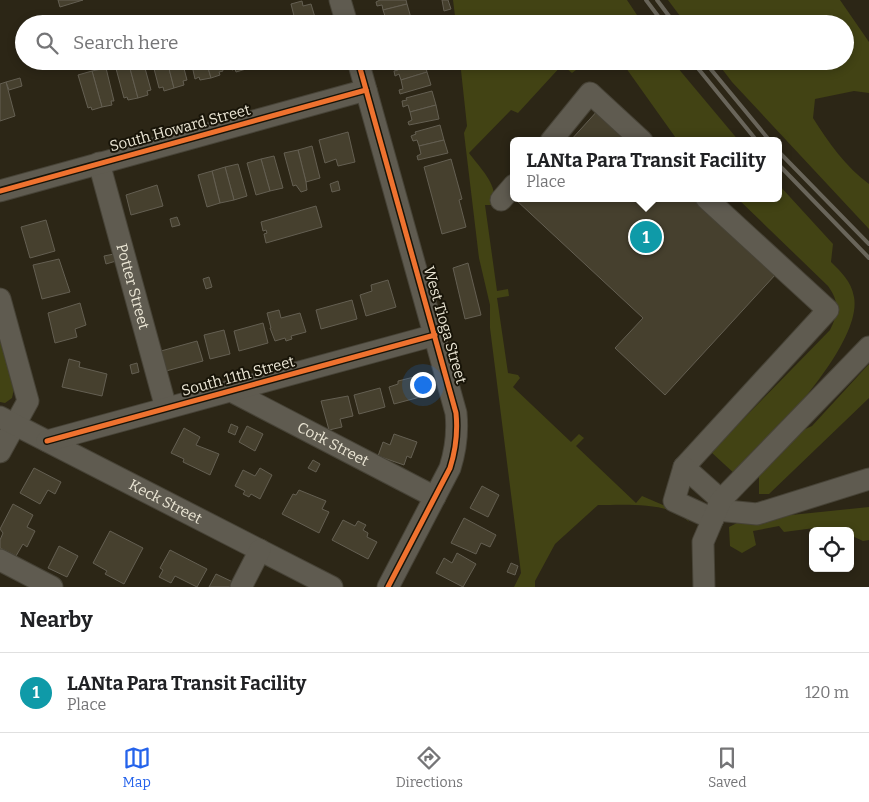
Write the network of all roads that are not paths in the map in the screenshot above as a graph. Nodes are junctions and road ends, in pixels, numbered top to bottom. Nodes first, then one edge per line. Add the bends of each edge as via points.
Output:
1 (340, 0) edge
2 (344, 15) edge
3 (360, 70) edge
4 (366, 90) junction
5 (554, 137) edge
6 (638, 137) edge
7 (99, 163) junction
8 (0, 191) edge
9 (710, 202) edge
10 (0, 299) edge
11 (435, 335) junction
12 (869, 346) edge
13 (231, 391) junction
14 (166, 408) junction
15 (7, 421) edge
16 (47, 441) junction
17 (0, 452) edge
18 (684, 468) junction
19 (869, 479) edge
20 (435, 497) junction
21 (717, 510) junction
22 (260, 550) junction
23 (0, 560) edge
24 (52, 587) edge
25 (241, 587) edge
26 (332, 587) edge
27 (388, 587) edge
28 (704, 587) edge

1 - 2 street
3 - 4 street, West Tioga Street
4 - 7 street, South Howard Street
4 - 11 street, West Tioga Street
5 - 6 street via 590,93
7 - 8 street, South Howard Street
7 - 14 street, Potter Street
9 - 18 street via 828,310
10 - 15 street via 28,401
11 - 13 street, South 11th Street
11 - 20 street, West Tioga Street via 456,413 458,433 450,468
12 - 21 street
13 - 14 street, South 11th Street
13 - 20 street, Cork Street
14 - 16 street, South 11th Street
15 - 16 street, Keck Street
15 - 17 street
16 - 22 street, Keck Street
18 - 21 street
18 - 21 street via 674,501
19 - 21 street via 758,514
20 - 27 street, West Tioga Street
21 - 28 street via 703,542
22 - 25 street
22 - 26 street, Keck Street
23 - 24 street

